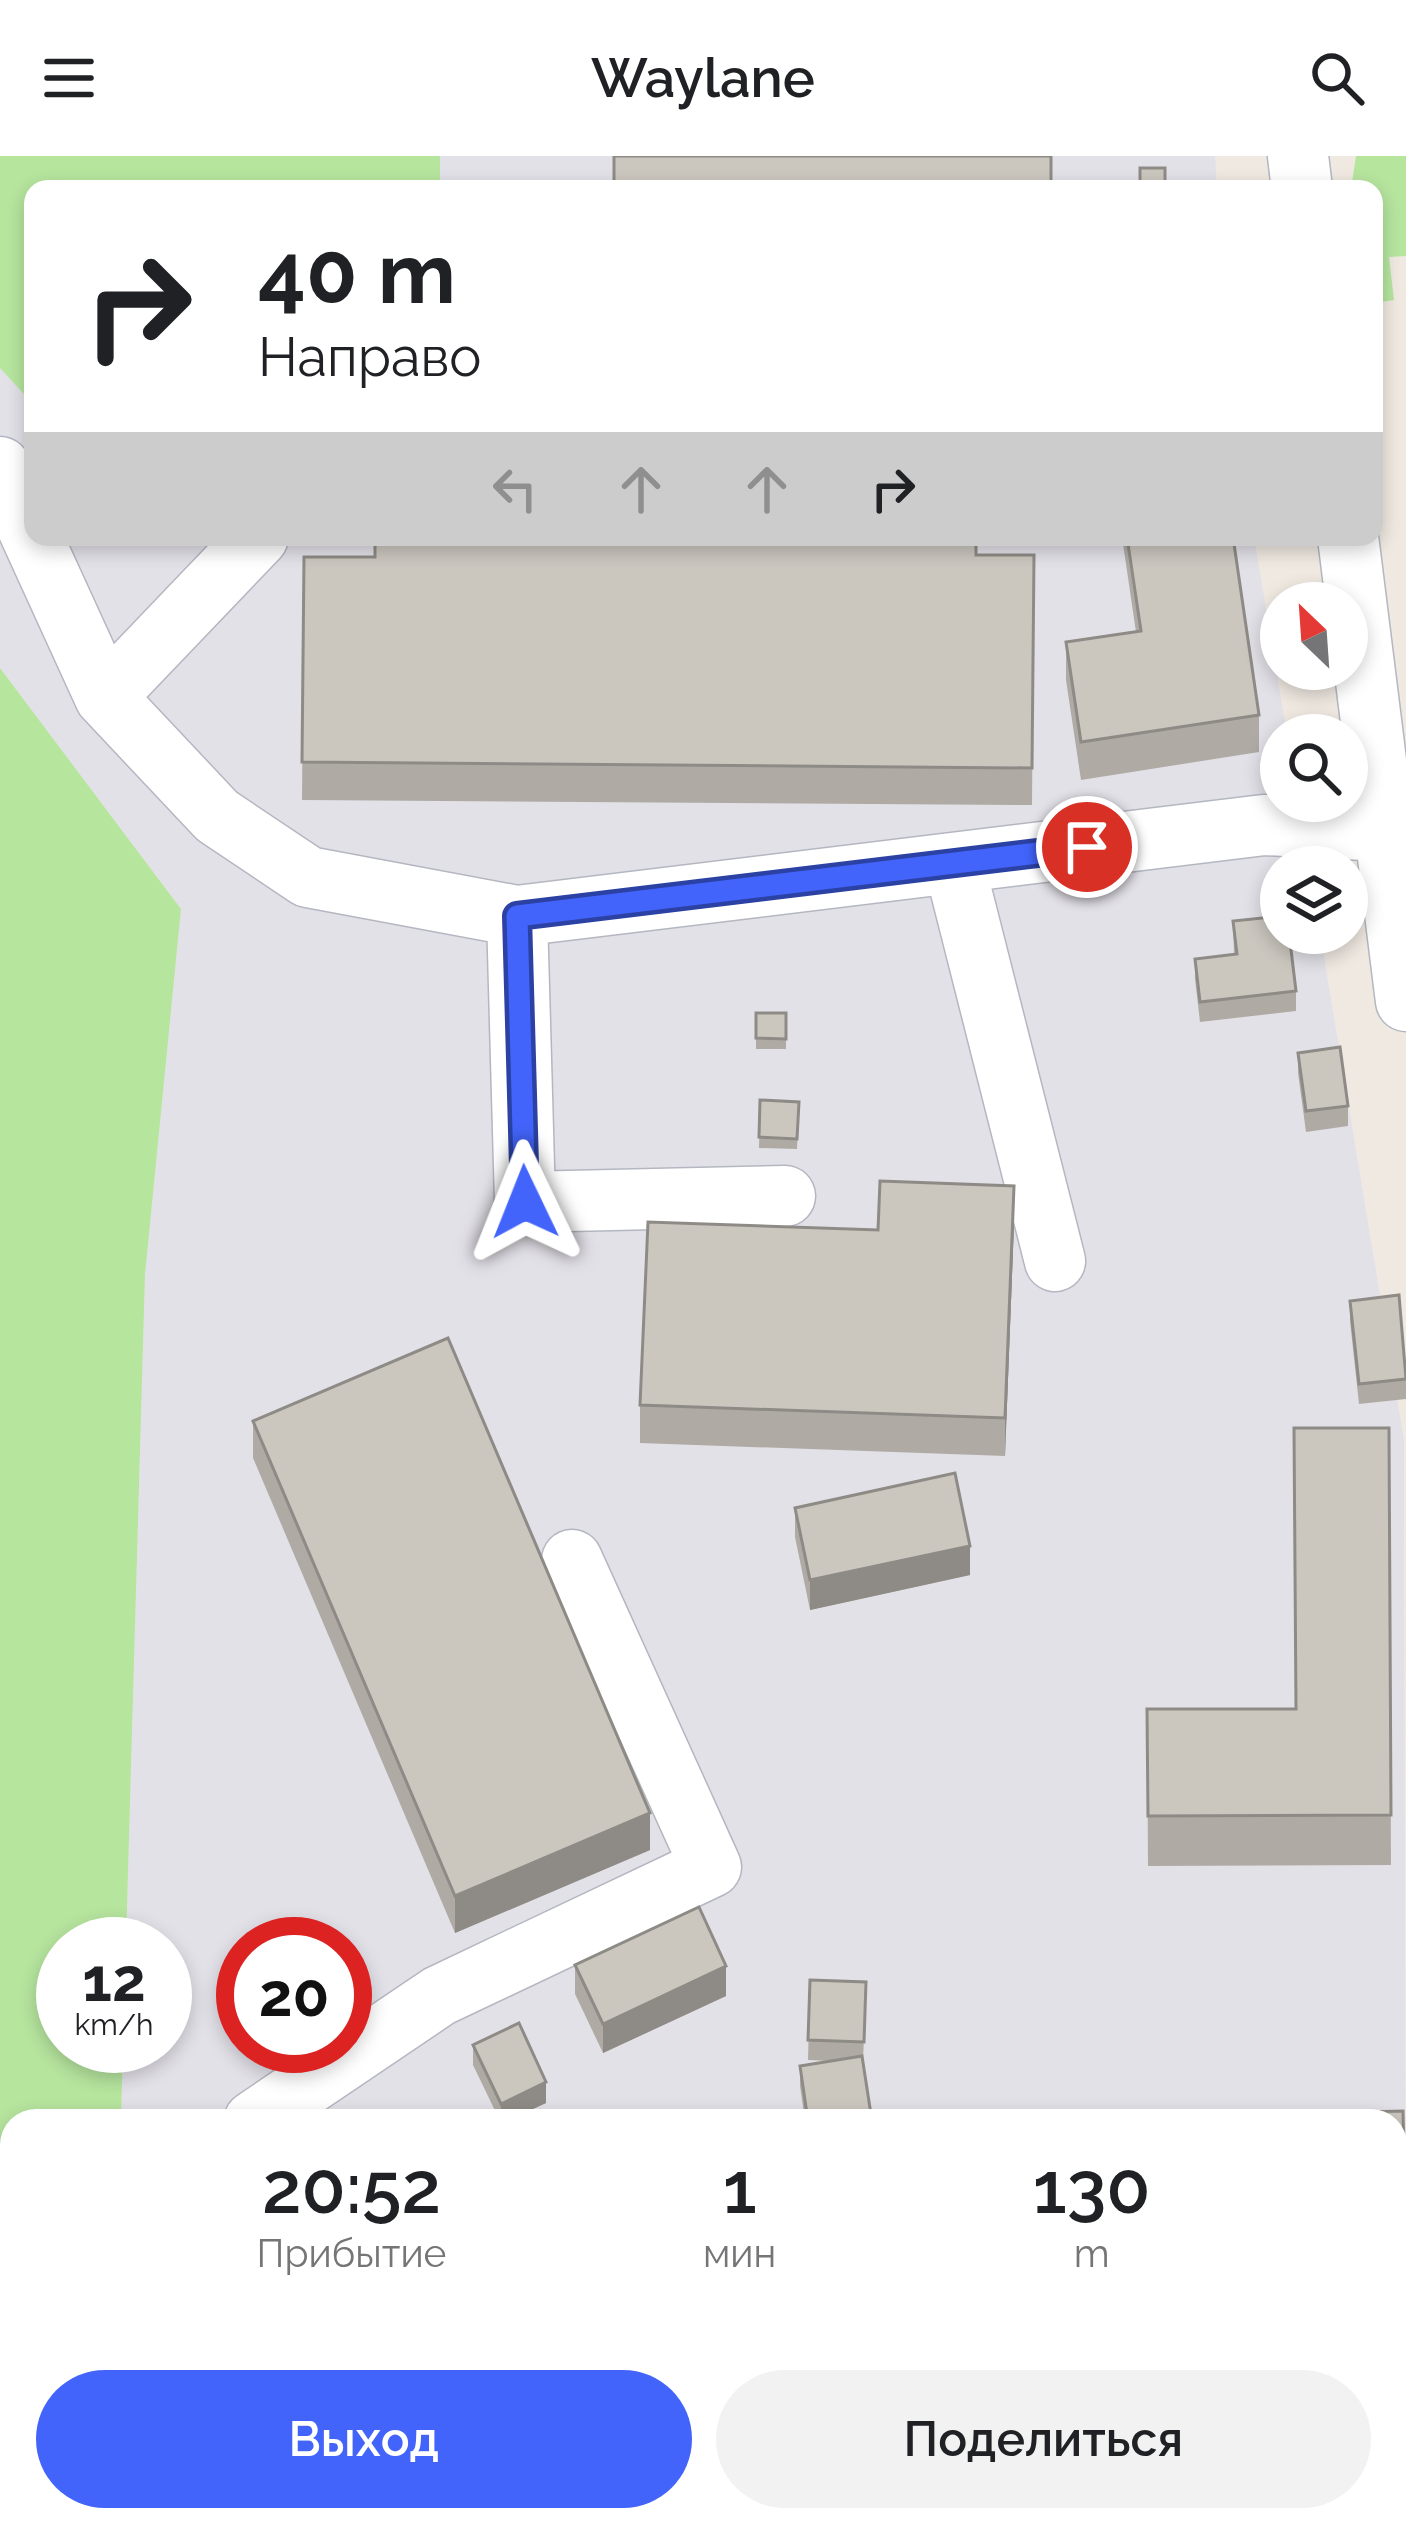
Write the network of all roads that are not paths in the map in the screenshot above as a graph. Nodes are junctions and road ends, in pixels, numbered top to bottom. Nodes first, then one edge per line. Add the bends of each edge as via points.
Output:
1 (0, 467) edge
2 (24, 520) edge
3 (36, 546) edge
4 (249, 546) edge
5 (1349, 546) edge
6 (105, 697) junction
7 (1385, 831) junction
8 (954, 863) junction
9 (517, 916) junction
10 (1406, 1001) edge
11 (785, 1196) dead end
12 (1055, 1261) dead end
13 (572, 1560) dead end
14 (272, 2109) edge

1 - 2 street
3 - 6 street
4 - 6 street
5 - 7 street
6 - 9 street via 218,815 308,877
7 - 8 street via 1264,825
7 - 10 street
8 - 9 street
8 - 12 street
9 - 11 street via 525,1202
13 - 14 street via 711,1867 439,1996

